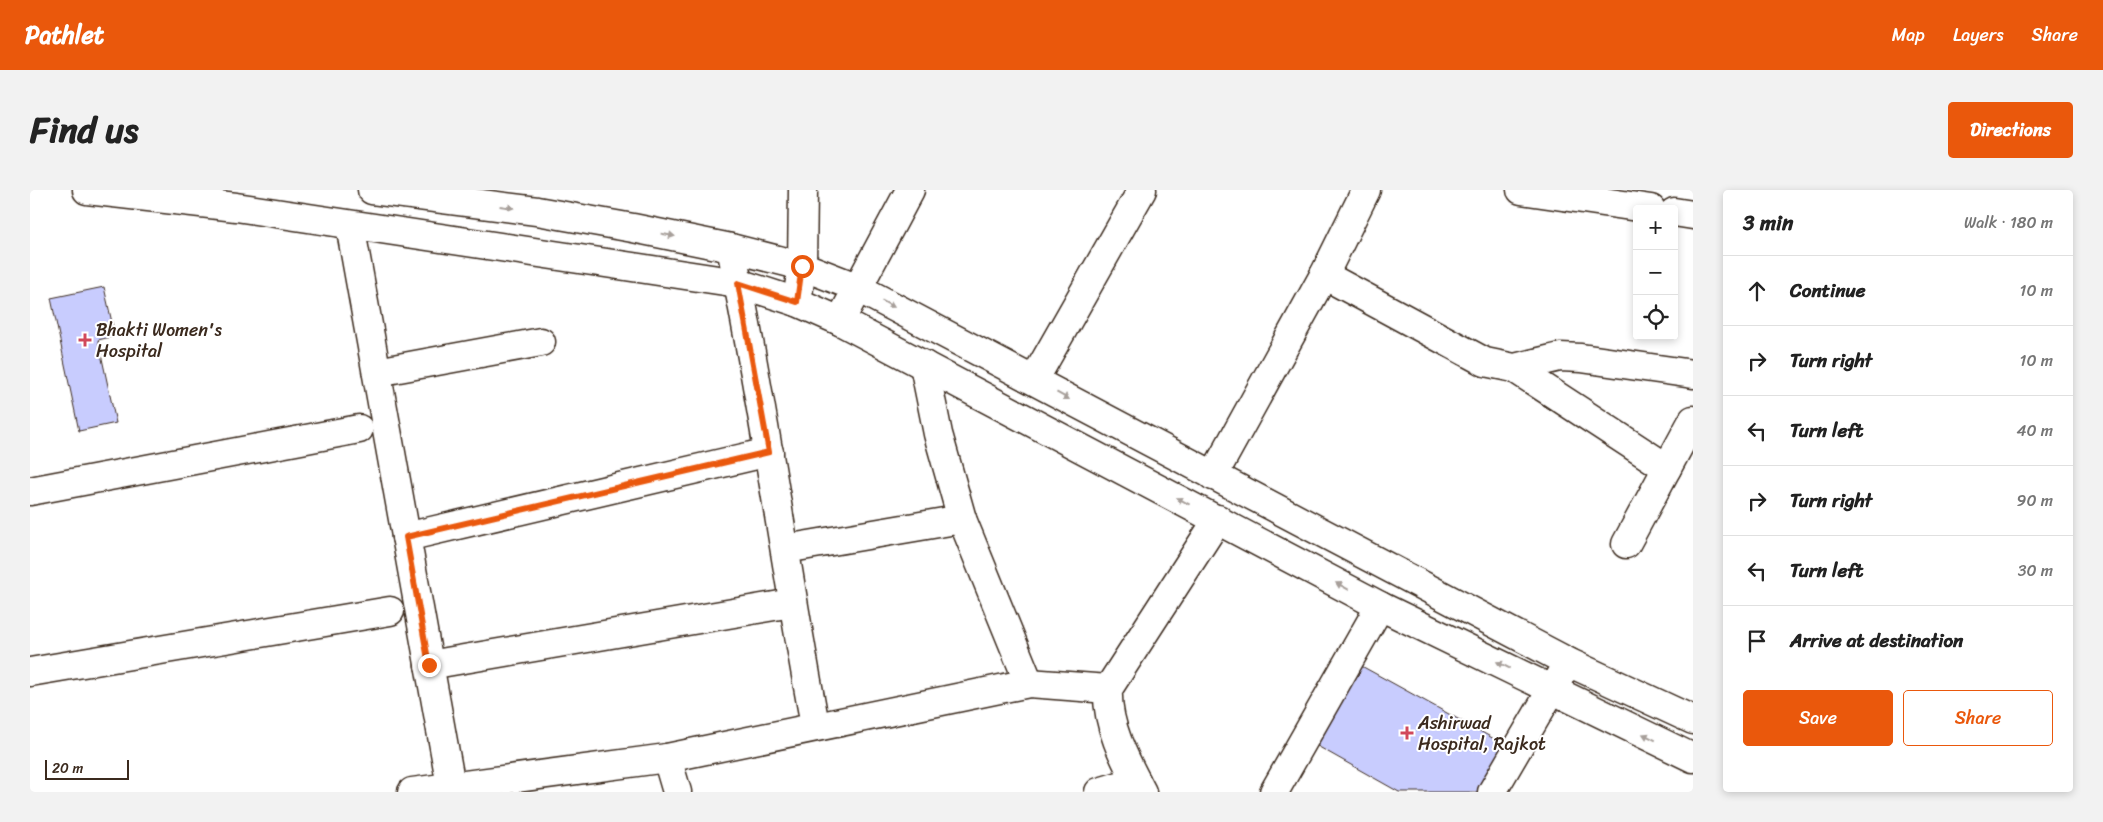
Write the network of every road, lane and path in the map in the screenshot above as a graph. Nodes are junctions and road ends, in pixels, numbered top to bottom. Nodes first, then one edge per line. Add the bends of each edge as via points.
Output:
1 (87, 190) edge
2 (373, 190) edge
3 (803, 190) edge
4 (910, 190) edge
5 (1142, 190) edge
6 (1366, 190) edge
7 (1521, 190) edge
8 (1633, 206) edge
9 (1678, 213) edge
10 (1693, 215) edge
11 (350, 225) junction
12 (731, 248) junction
13 (802, 266) junction
14 (1324, 275) junction
15 (738, 283) junction
16 (856, 287) junction
17 (797, 302) junction
18 (840, 321) junction
19 (540, 342) dead end
20 (924, 365) junction
21 (1514, 368) junction
22 (377, 372) junction
23 (1693, 374) edge
24 (1034, 380) junction
25 (1693, 420) edge
26 (359, 428) dead end
27 (769, 452) junction
28 (1667, 468) junction
29 (1212, 476) junction
30 (30, 491) edge
31 (962, 519) junction
32 (1218, 519) junction
33 (406, 537) junction
34 (1626, 544) dead end
35 (785, 550) junction
36 (792, 603) junction
37 (1380, 606) junction
38 (390, 611) dead end
39 (1568, 662) junction
40 (429, 665) junction
41 (30, 672) edge
42 (1029, 683) junction
43 (1108, 689) junction
44 (1552, 690) junction
45 (1693, 720) edge
46 (815, 725) junction
47 (667, 758) junction
48 (1693, 758) edge
49 (451, 786) junction
50 (1139, 786) edge
51 (412, 792) edge
52 (677, 792) edge
53 (1099, 792) edge
54 (1274, 792) edge
55 (1492, 792) edge

1 - 11 street via 236,207
2 -> 12 street via 537,211
3 - 13 street
4 - 16 street
5 - 24 street
6 - 14 street
7 - 8 street
9 - 10 street
11 - 15 street
11 - 22 street
12 - 13 street
12 - 15 street
13 - 16 street
13 - 17 street
14 - 21 street via 1485,362
14 - 29 street
15 - 17 street
15 - 27 street
16 - 18 street
16 -> 24 street
17 - 18 street
18 - 20 street
19 - 22 street
20 - 31 street via 938,434
32 -> 20 street
21 - 23 street via 1560,357
21 - 28 street
22 - 33 street
24 -> 29 street
25 - 28 street
26 - 30 street
27 - 33 street
27 - 35 street
28 - 34 street
29 - 39 street
31 - 35 street
31 - 42 street
37 -> 32 street
32 - 43 street
33 - 40 street
35 - 36 street
36 - 40 street
36 - 46 street
44 -> 37 street
37 - 54 street
38 - 41 street
39 - 44 street
39 - 45 street
40 - 49 street
42 - 43 street
42 - 46 street
43 - 50 street via 1107,706 1112,725
48 -> 44 street
44 - 55 street
46 - 47 street
47 - 49 street
47 - 52 street
49 - 51 street
50 - 53 street

